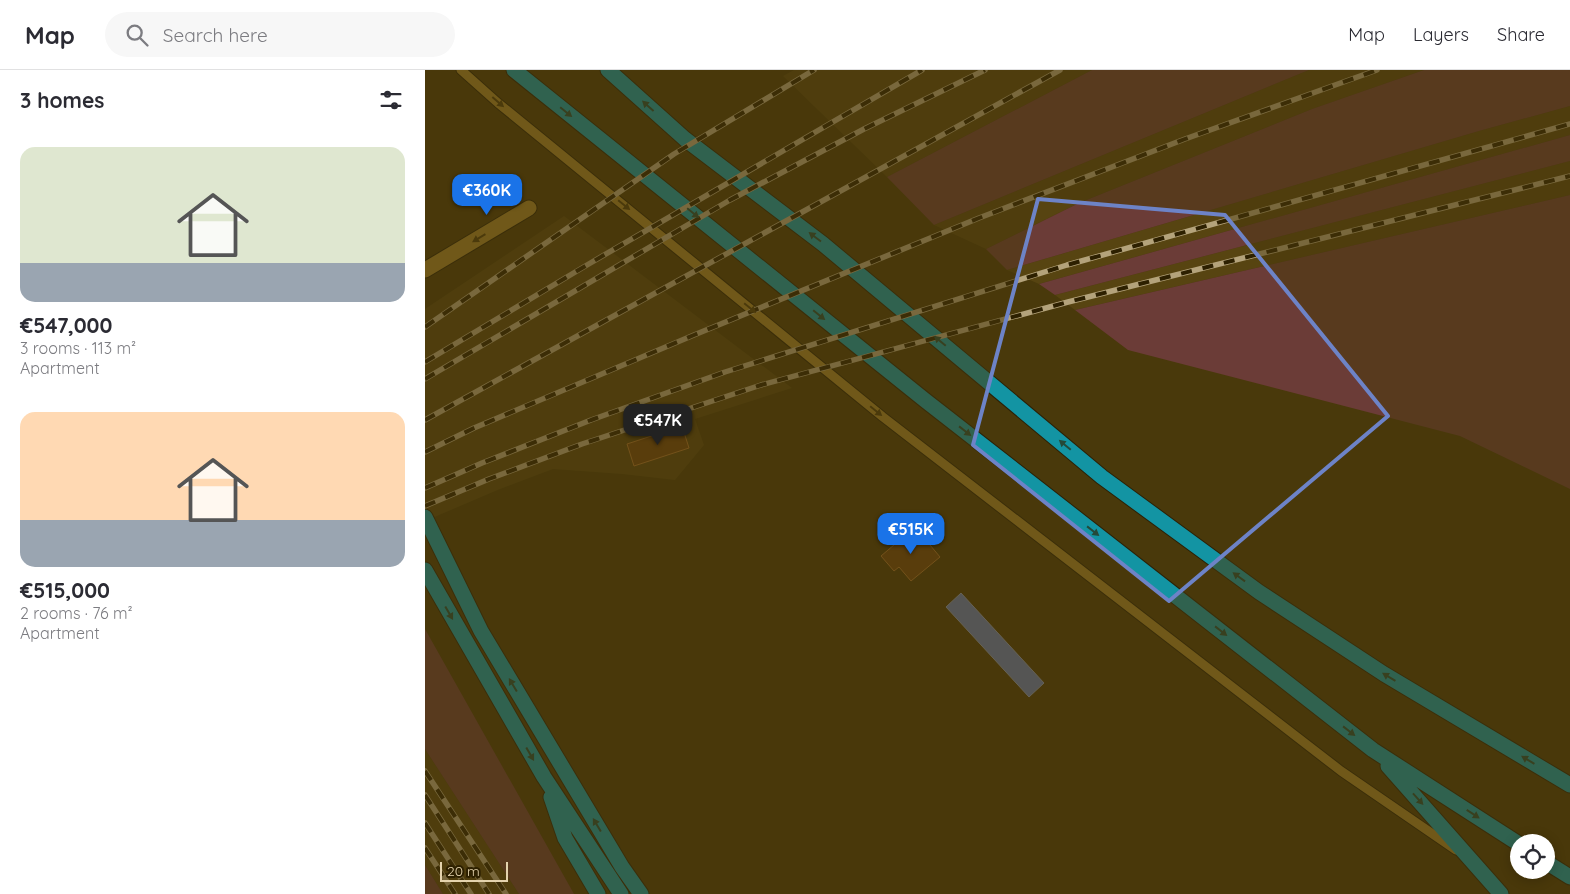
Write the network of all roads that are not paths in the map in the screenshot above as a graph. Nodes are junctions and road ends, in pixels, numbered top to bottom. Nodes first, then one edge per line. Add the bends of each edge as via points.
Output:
1 (461, 70) edge
2 (515, 70) edge
3 (608, 70) edge
4 (529, 208) dead end
5 (425, 270) edge
6 (425, 517) edge
7 (425, 570) edge
8 (1373, 750) junction
9 (544, 777) junction
10 (1570, 785) edge
11 (1510, 838) edge
12 (1476, 864) junction
13 (1555, 868) edge
14 (1570, 877) edge
15 (598, 894) edge
16 (621, 894) edge
17 (641, 894) edge
18 (1501, 894) edge

1 -> 12 lane via 883,417 1341,771
2 -> 8 highway via 926,401
10 -> 3 highway via 1384,674 1259,592 1102,476 823,244 685,139
4 -> 5 street
17 -> 6 highway via 481,631
7 -> 9 highway
8 -> 11 highway
8 -> 12 highway
9 - 15 highway via 565,838
9 - 16 highway
12 - 18 highway
13 - 14 highway

